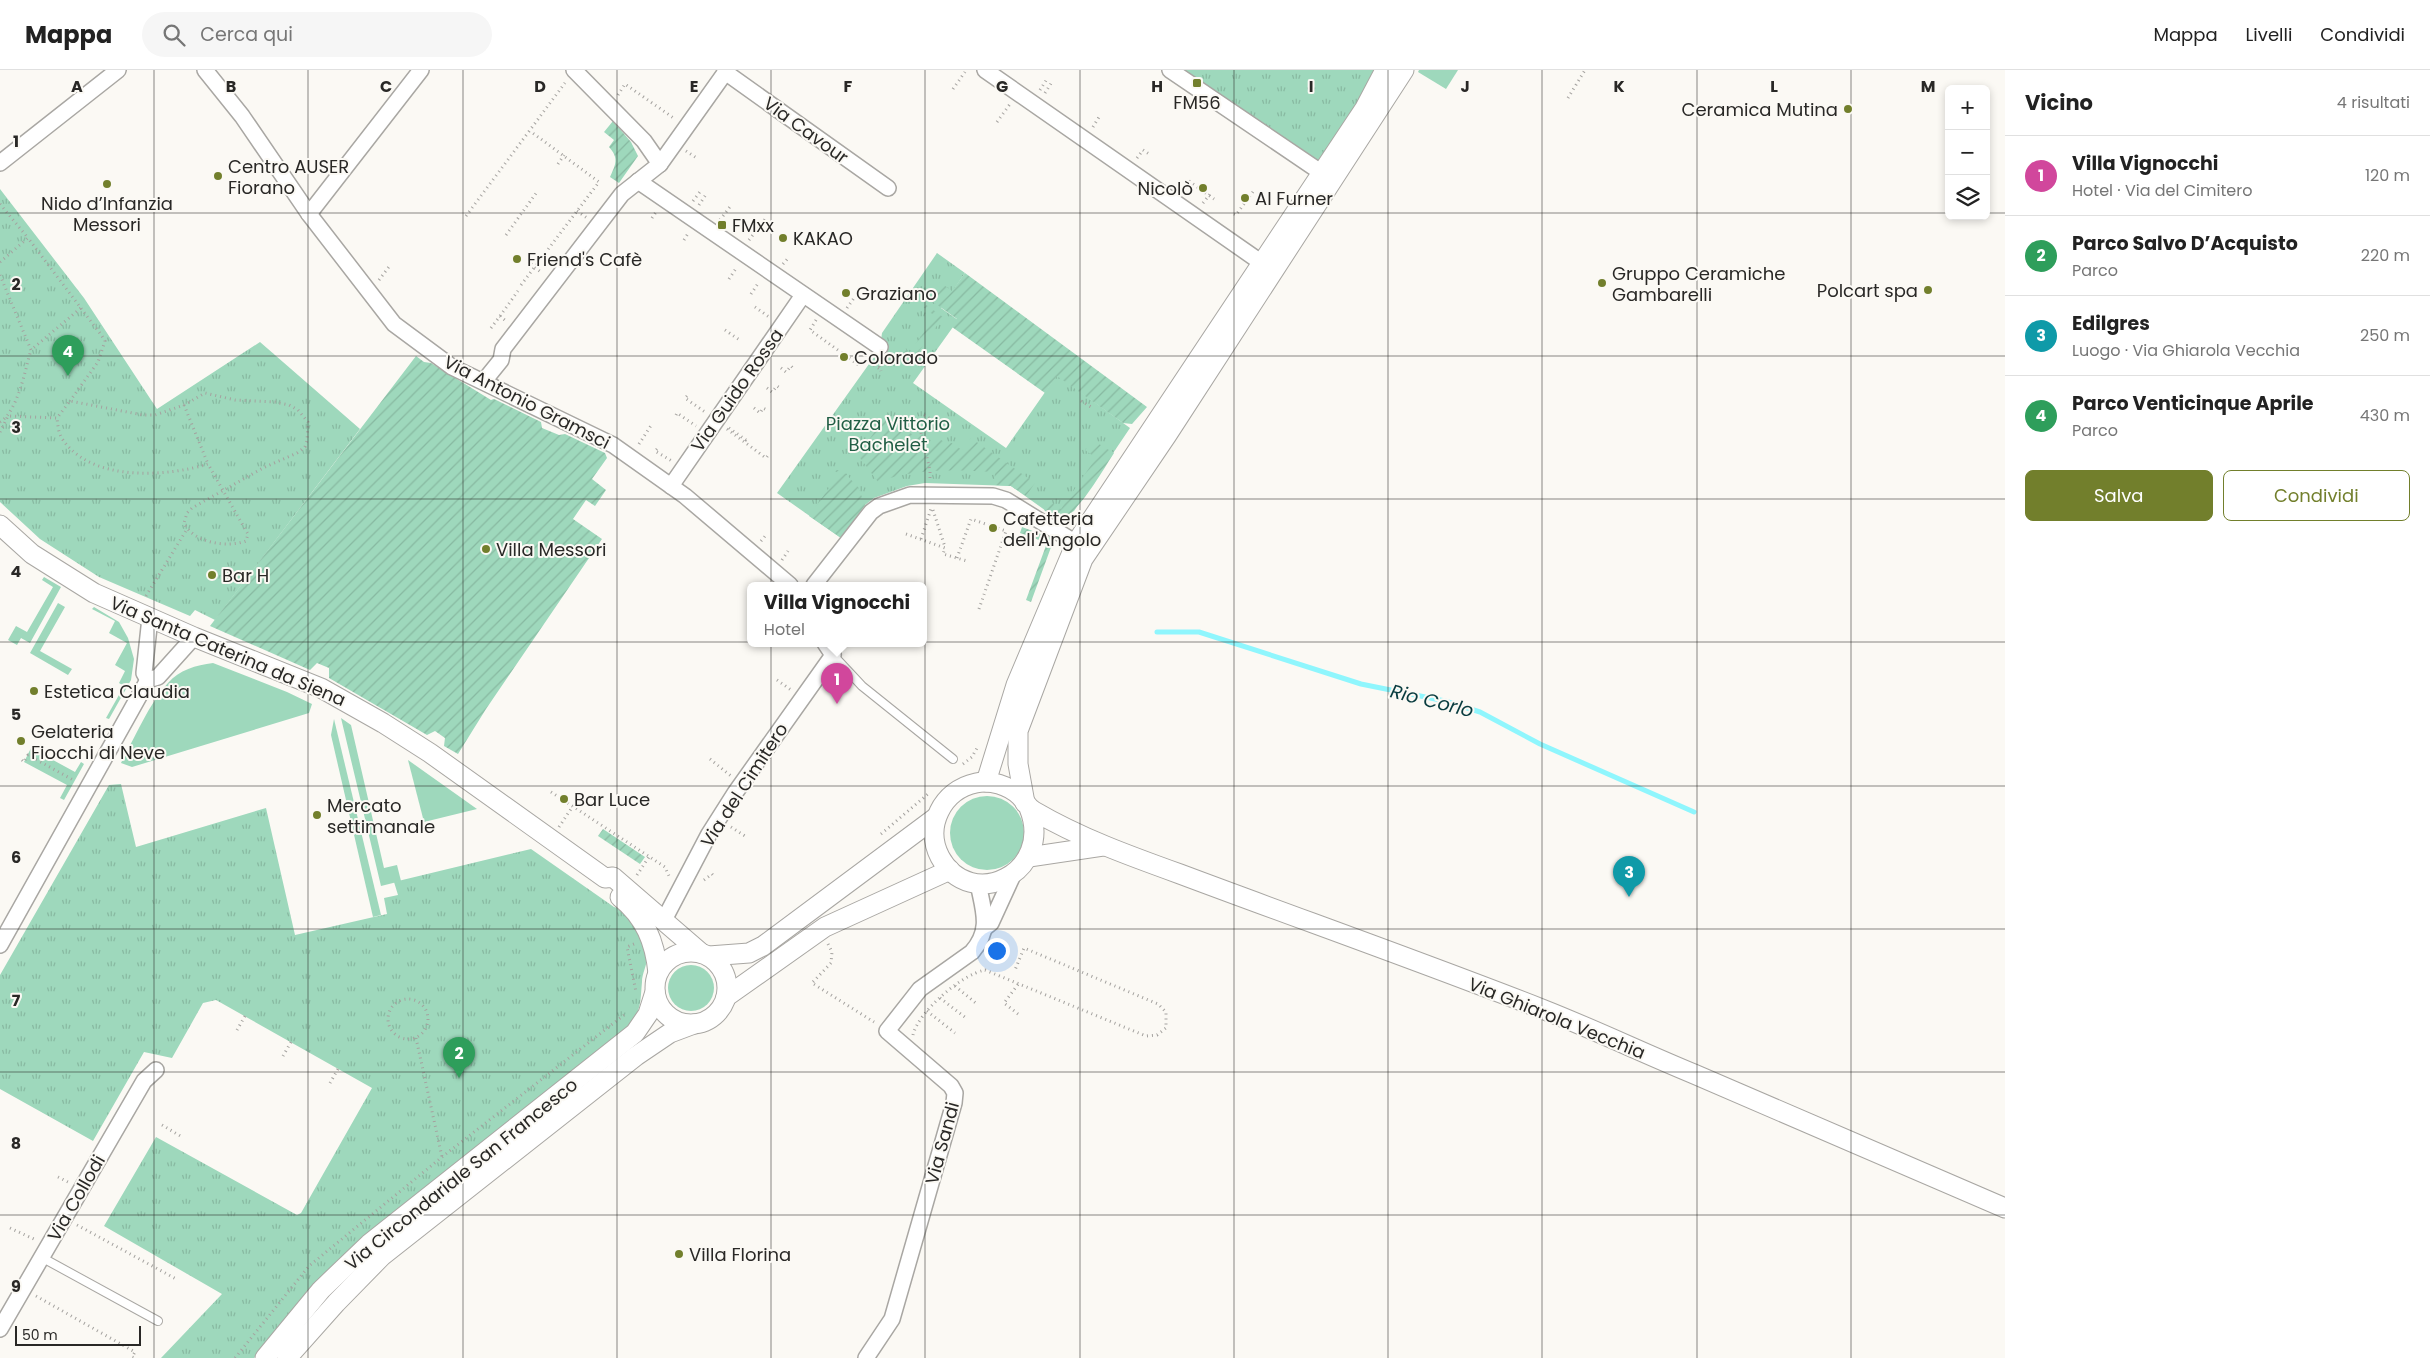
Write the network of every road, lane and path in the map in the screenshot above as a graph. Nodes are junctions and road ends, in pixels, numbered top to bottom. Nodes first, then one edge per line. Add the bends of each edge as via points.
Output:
1 (118, 70) edge
2 (205, 70) edge
3 (421, 70) edge
4 (575, 70) edge
5 (985, 70) edge
6 (1170, 70) edge
7 (1385, 70) edge
8 (1404, 70) edge
9 (1585, 70) edge
10 (726, 71) edge
11 (965, 72) dead end
12 (1047, 79) dead end
13 (1052, 82) dead end
14 (953, 90) dead end
15 (1038, 93) dead end
16 (1043, 96) dead end
17 (1568, 98) dead end
18 (1010, 104) dead end
19 (610, 106) junction
20 (1099, 117) dead end
21 (997, 122) dead end
22 (673, 127) dead end
23 (530, 130) junction
24 (1091, 130) dead end
25 (683, 150) dead end
26 (1150, 152) dead end
27 (564, 156) junction
28 (698, 159) dead end
29 (1135, 161) dead end
30 (0, 163) edge
31 (558, 164) dead end
32 (660, 164) junction
33 (1322, 173) junction
34 (638, 181) junction
35 (1189, 182) dead end
36 (888, 188) dead end
37 (702, 189) dead end
38 (1255, 189) dead end
39 (537, 192) dead end
40 (707, 193) dead end
41 (1210, 195) junction
42 (1214, 199) dead end
43 (0, 204) edge
44 (692, 204) dead end
45 (732, 204) dead end
46 (1201, 206) dead end
47 (697, 208) dead end
48 (309, 214) junction
49 (1234, 214) dead end
50 (466, 216) dead end
51 (767, 219) dead end
52 (718, 222) dead end
53 (506, 235) dead end
54 (28, 238) junction
55 (747, 242) dead end
56 (0, 262) edge
57 (1262, 263) junction
58 (391, 264) dead end
59 (738, 265) dead end
60 (0, 276) edge
61 (760, 279) dead end
62 (729, 280) dead end
63 (522, 286) dead end
64 (372, 288) dead end
65 (518, 291) dead end
66 (751, 294) dead end
67 (803, 295) junction
68 (854, 298) dead end
69 (82, 307) junction
70 (754, 307) dead end
71 (847, 308) dead end
72 (500, 316) dead end
73 (818, 318) dead end
74 (772, 319) dead end
75 (725, 330) dead end
76 (741, 341) dead end
77 (880, 347) dead end
78 (31, 350) junction
79 (870, 362) dead end
80 (860, 366) dead end
81 (781, 368) dead end
82 (793, 368) dead end
83 (881, 371) dead end
84 (484, 381) junction
85 (767, 388) dead end
86 (780, 388) dead end
87 (687, 396) dead end
88 (70, 401) junction
89 (1082, 401) dead end
90 (184, 406) junction
91 (1091, 407) dead end
92 (754, 408) dead end
93 (767, 410) dead end
94 (706, 413) dead end
95 (676, 415) dead end
96 (924, 415) dead end
97 (8, 416) junction
98 (57, 418) junction
99 (929, 418) dead end
100 (0, 422) edge
101 (652, 424) dead end
102 (697, 427) dead end
103 (0, 432) edge
104 (921, 433) dead end
105 (748, 438) dead end
106 (657, 449) dead end
107 (636, 450) dead end
108 (770, 453) dead end
109 (674, 462) dead end
110 (208, 464) junction
111 (930, 485) dead end
112 (671, 486) junction
113 (223, 491) junction
114 (0, 525) edge
115 (187, 529) junction
116 (906, 534) dead end
117 (921, 539) junction
118 (1076, 544) junction
119 (945, 548) junction
120 (958, 558) junction
121 (966, 561) dead end
122 (786, 582) edge
123 (816, 582) edge
124 (144, 599) dead end
125 (979, 608) dead end
126 (150, 618) junction
127 (194, 637) junction
128 (829, 649) edge
129 (148, 680) junction
130 (777, 680) dead end
131 (794, 692) dead end
132 (980, 742) dead end
133 (710, 759) dead end
134 (22, 760) dead end
135 (953, 760) dead end
136 (957, 770) dead end
137 (733, 778) dead end
138 (76, 782) dead end
139 (986, 782) junction
140 (934, 789) dead end
141 (551, 792) dead end
142 (1027, 805) junction
143 (572, 806) junction
144 (936, 818) junction
145 (724, 823) dead end
146 (558, 829) dead end
147 (745, 836) dead end
148 (874, 840) dead end
149 (1103, 846) junction
150 (649, 856) junction
151 (1029, 857) junction
152 (950, 870) junction
153 (1013, 875) junction
154 (714, 876) dead end
155 (605, 878) junction
156 (634, 880) dead end
157 (978, 883) junction
158 (672, 884) dead end
159 (699, 884) dead end
160 (664, 920) junction
161 (986, 927) junction
162 (826, 941) dead end
163 (640, 942) dead end
164 (0, 945) edge
165 (705, 955) junction
166 (1015, 970) dead end
167 (657, 983) junction
168 (1019, 983) junction
169 (955, 986) junction
170 (726, 997) junction
171 (940, 998) junction
172 (633, 999) dead end
173 (978, 1004) dead end
174 (927, 1011) junction
175 (628, 1012) dead end
176 (1018, 1014) dead end
177 (245, 1016) dead end
178 (966, 1018) dead end
179 (694, 1024) junction
180 (237, 1030) dead end
181 (887, 1031) junction
182 (955, 1032) dead end
183 (416, 1038) junction
184 (291, 1042) dead end
185 (913, 1042) dead end
186 (283, 1056) dead end
187 (338, 1069) dead end
188 (156, 1070) dead end
189 (330, 1082) dead end
190 (162, 1125) dead end
191 (182, 1137) dead end
192 (442, 1157) junction
193 (58, 1177) dead end
194 (71, 1184) dead end
195 (2005, 1208) edge
196 (74, 1223) dead end
197 (10, 1228) dead end
198 (39, 1241) dead end
199 (42, 1257) junction
200 (178, 1280) dead end
201 (33, 1294) dead end
202 (158, 1321) dead end
203 (0, 1329) edge
204 (135, 1358) edge
205 (235, 1358) edge
206 (265, 1358) edge
207 (286, 1358) edge
208 (866, 1358) edge

1 - 30 street
2 - 48 street, Via Antonio Gramsci via 242,116
3 - 48 street
4 - 19 street
4 - 23 path
5 - 57 street
6 - 33 street
7 - 33 street via 1365,108
8 - 142 street via 1083,559 1018,731 1018,764
9 - 17 path
10 - 32 street
10 - 36 street, Via Cavour
11 - 14 path
12 - 15 path
13 - 16 path
18 - 21 path
19 - 22 path via 626,84 678,120
19 - 32 street via 644,141
20 - 24 path
23 - 27 path
23 - 50 path
25 - 28 path
26 - 29 path via 1143,150
27 - 31 path
27 - 63 path via 599,182
32 - 34 street
33 - 57 street
34 - 67 street
34 - 84 street via 622,194 503,349 500,360
35 - 41 path
37 - 44 path
38 - 49 path
39 - 53 path
40 - 47 path
41 - 42 path
41 - 46 path
43 - 54 path
45 - 52 path
48 - 84 street, Via Antonio Gramsci via 394,324 452,367
51 - 55 path
54 - 56 path
54 - 69 path
57 - 118 street
58 - 64 path
59 - 62 path
60 - 78 path
61 - 66 path
65 - 72 path
67 - 77 street
67 - 112 street, Via Guido Rossa
68 - 71 path
69 - 78 path
69 - 88 path via 105,341 98,362
70 - 74 path
73 - 80 path via 810,330
75 - 76 path
78 - 97 path
79 - 83 path
81 - 82 path via 786,372 791,366
84 - 112 street, Via Antonio Gramsci via 613,445
85 - 86 path via 772,392 777,386
87 - 94 path via 685,398
88 - 90 path via 143,415 155,415
88 - 98 path
89 - 91 path
90 - 110 path
90 - 113 path via 205,392 235,400 289,405 308,422 305,447
92 - 93 path via 760,413 763,408
95 - 102 path via 678,413
96 - 99 path
97 - 98 path
97 - 100 path
97 - 103 path
98 - 110 path via 63,440 76,453 103,468 165,473
101 - 107 path
104 - 111 path via 930,470
105 - 108 path via 746,440 726,427 766,458
106 - 109 path via 655,451
110 - 113 path
112 - 122 street, Via Antonio Gramsci
113 - 115 path via 187,513 184,523
113 - 115 path via 245,529 246,541 225,544 200,538
114 - 126 street, Via Santa Caterina da Siena via 32,554 94,593
115 - 124 path
116 - 117 path
117 - 119 path
117 - 119 path via 932,506
118 - 123 street via 1000,498 910,495 871,512
118 - 139 street via 1016,685
119 - 120 path via 943,554
120 - 121 path
120 - 125 path via 971,519 1006,531
126 - 127 street, Via Santa Caterina da Siena
126 - 129 street via 144,673
127 - 129 street via 158,677
127 - 155 street, Via Santa Caterina da Siena via 321,688 375,718 430,753
128 - 135 lane via 862,686
128 - 160 street, Via del Cimitero via 709,834
129 - 164 street
130 - 131 path
132 - 136 path via 972,757
133 - 137 path
134 - 138 path via 24,762 28,755
139 - 142 street via 1008,788
139 - 144 street via 966,785 953,793 942,804
140 - 148 path
141 - 143 path
142 - 149 street, Via Ghiarola Vecchia
142 - 151 street via 1035,832
143 - 146 path
143 - 150 path
144 - 152 street via 935,846
144 - 165 street via 764,946 749,953
145 - 147 path
149 - 151 street, Via Ghiarola Vecchia
149 - 195 street, Via Ghiarola Vecchia via 1545,1010
150 - 156 path
150 - 158 path via 666,867
151 - 153 street
152 - 157 street
152 - 170 street via 825,927
153 - 157 street via 991,883
153 - 161 street via 991,923
154 - 159 path via 712,874
155 - 160 street, Via Santa Caterina da Siena via 613,877
155 - 167 street, Via Santa Caterina da Siena via 605,885 632,907 651,937
157 - 161 street
160 - 165 street, Via Santa Caterina da Siena
161 - 181 street via 972,952 920,989
162 - 181 path via 832,952 831,963 812,982
163 - 172 path via 627,947 636,992
165 - 167 street via 684,952 673,956 664,964
165 - 170 street via 721,967 727,981
166 - 168 path via 1024,948 1158,1004 1166,1012 1167,1023 1162,1033 1146,1036
167 - 179 street via 657,1001 668,1016
167 - 206 street, Via Circondariale San Francesco via 648,1014 635,1033 369,1244 321,1290
168 - 169 path via 985,970
168 - 176 path via 1004,1003
169 - 171 path
169 - 173 path
170 - 179 street via 714,1016
171 - 174 path
171 - 178 path
174 - 182 path
174 - 185 path via 914,1030
175 - 192 path
177 - 180 path
179 - 207 street, Via Circondariale San Francesco via 670,1033 636,1056 382,1256
181 - 208 street, Via Sandi via 955,1093 892,1319
183 - 183 path via 426,1029 426,1010 411,999 398,1002 388,1018 392,1031 403,1038
183 - 192 path
184 - 186 path
187 - 189 path
188 - 199 street, Via Collodi via 144,1081
190 - 191 path
192 - 205 path via 309,1266
193 - 194 path
196 - 200 path
197 - 198 path
199 - 202 lane
199 - 203 street, Via Collodi
201 - 204 path via 135,1352 132,1356

